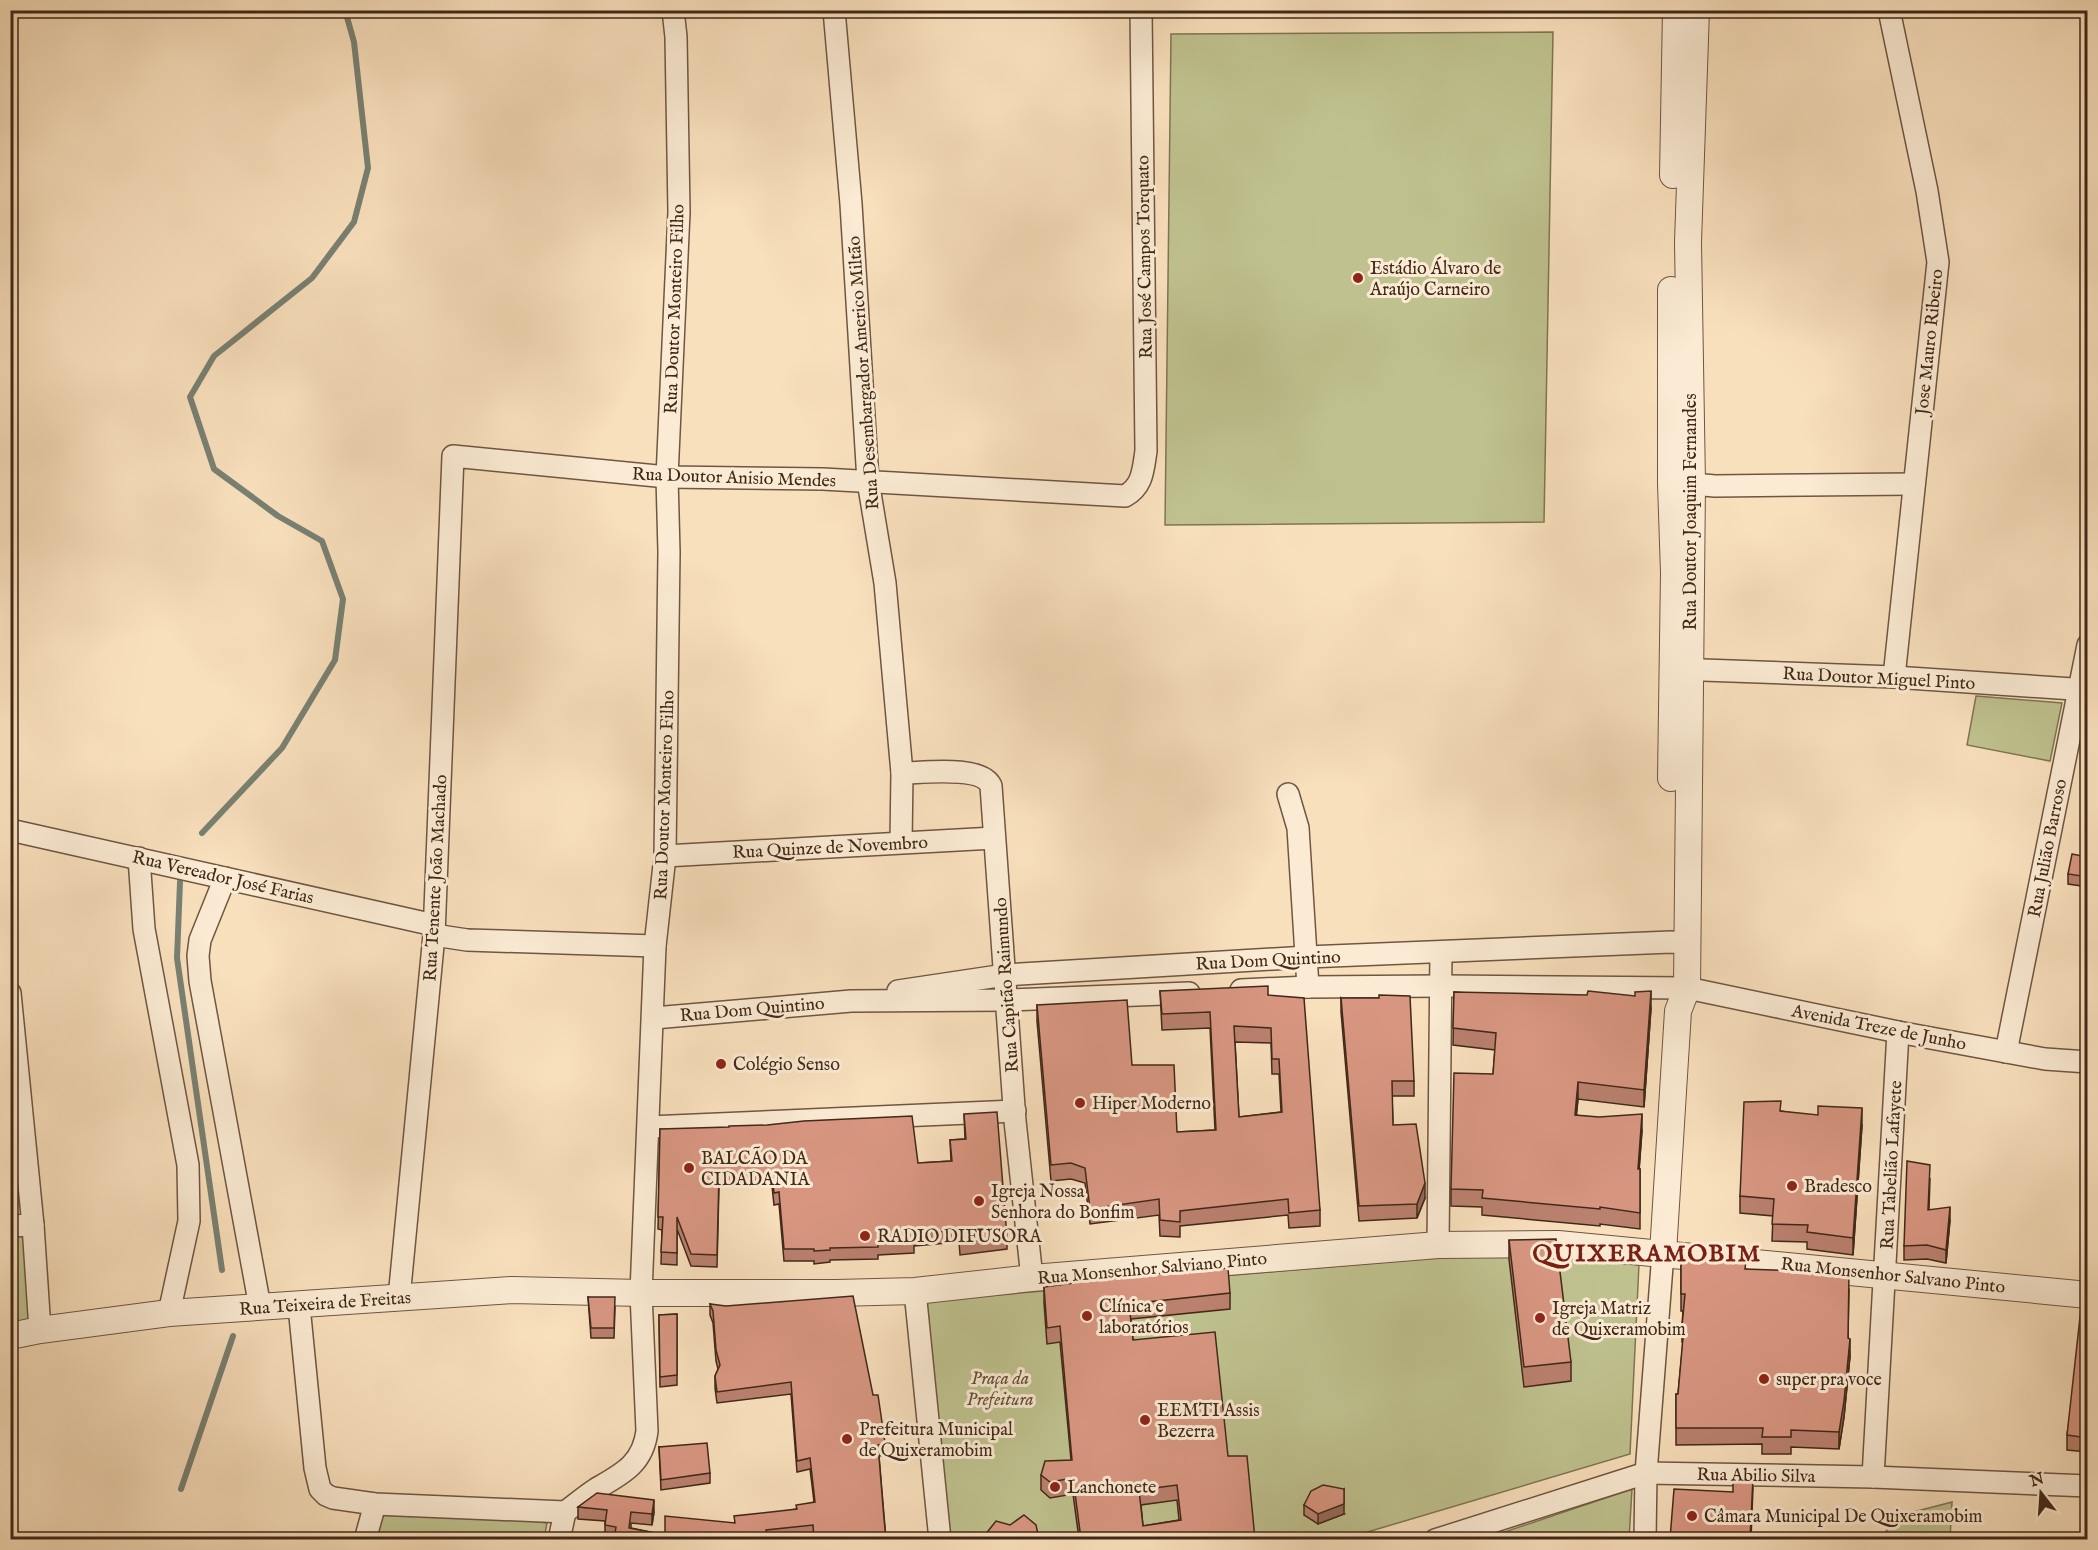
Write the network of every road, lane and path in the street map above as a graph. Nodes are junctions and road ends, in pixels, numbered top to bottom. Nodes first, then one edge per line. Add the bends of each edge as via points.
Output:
1 (673, 10) edge
2 (834, 10) edge
3 (1141, 10) edge
4 (1676, 10) edge
5 (1696, 10) edge
6 (1889, 10) edge
7 (453, 456) joint
8 (667, 477) junction
9 (868, 481) junction
10 (1692, 484) junction
11 (1914, 484) junction
12 (1125, 496) joint
13 (2088, 645) edge
14 (1680, 669) junction
15 (1894, 677) junction
16 (2083, 690) edge
17 (902, 773) junction
18 (1288, 794) dead end
19 (10, 830) edge
20 (994, 838) junction
21 (901, 842) junction
22 (665, 856) junction
23 (139, 858) junction
24 (225, 878) junction
25 (434, 930) junction
26 (1679, 942) junction
27 (656, 946) junction
28 (1441, 952) junction
29 (1307, 957) junction
30 (1005, 975) junction
31 (1442, 986) junction
32 (1308, 987) junction
33 (1227, 991) edge
34 (1204, 992) edge
35 (10, 993) edge
36 (1679, 995) junction
37 (1007, 1000) junction
38 (851, 1001) junction
39 (654, 1018) junction
40 (1898, 1032) junction
41 (2006, 1052) junction
42 (2088, 1062) edge
43 (1015, 1111) junction
44 (649, 1127) junction
45 (33, 1225) junction
46 (10, 1226) edge
47 (1438, 1245) junction
48 (1663, 1253) junction
49 (1885, 1275) junction
50 (1032, 1278) junction
51 (915, 1291) junction
52 (641, 1293) junction
53 (2088, 1295) edge
54 (399, 1298) junction
55 (299, 1306) junction
56 (260, 1307) junction
57 (169, 1313) junction
58 (40, 1330) junction
59 (10, 1336) edge
60 (1646, 1473) junction
61 (1873, 1477) junction
62 (2088, 1486) edge
63 (375, 1504) junction
64 (565, 1512) junction
65 (365, 1539) edge
66 (559, 1539) edge
67 (940, 1539) edge
68 (1435, 1539) edge
69 (1645, 1539) edge

1 - 8 street, Rua Doutor Monteiro Filho via 679,212
2 - 9 street, Rua Desembargador Americo Miltão
3 - 12 street, Rua José Campos Torquato via 1146,451 1141,481
4 - 14 street, Rua Doutor Joaquim Fernandes via 1671,362 1674,573
5 - 10 street, Rua Doutor Joaquim Fernandes via 1688,242
6 - 11 street, Jose Mauro Ribeiro via 1938,262
7 - 8 street, Rua Doutor Anisio Mendes
7 - 25 street, Rua Tenente João Machado
8 - 9 street, Rua Doutor Anisio Mendes
8 - 22 street, Rua Doutor Monteiro Filho
9 - 12 street, Rua Doutor Anisio Mendes
9 - 17 street, Rua Desembargador Americo Miltão via 885,583
10 - 11 street
10 - 14 street, Rua Doutor Joaquim Fernandes
11 - 15 street, Jose Mauro Ribeiro
13 - 16 street, Rua Julião Barroso
14 - 15 street, Rua Doutor Miguel Pinto
14 - 26 street, Rua Doutor Joaquim Fernandes
15 - 16 street, Rua Doutor Miguel Pinto
16 - 41 street, Rua Julião Barroso
17 - 20 street, Rua Capitão Raimundo via 967,772 985,777 991,786
17 - 21 street, Rua Desembargador Americo Miltão
18 - 29 street via 1298,828
19 - 23 street, Rua Vereador José Farias
20 - 21 street, Rua Quinze de Novembro
20 - 30 street, Rua Capitão Raimundo
21 - 22 street, Rua Quinze de Novembro
22 - 27 street, Rua Doutor Monteiro Filho
23 - 24 street, Rua Vereador José Farias
23 - 57 street via 144,929 188,1165 189,1221
24 - 25 street, Rua Vereador José Farias
24 - 56 street via 200,940 200,981
25 - 27 street, Rua Vereador José Farias via 467,940
25 - 54 street, Rua Tenente João Machado
26 - 28 street, Rua Dom Quintino
26 - 36 street, Rua Doutor Joaquim Fernandes
27 - 39 street, Rua Doutor Monteiro Filho
28 - 29 street, Rua Dom Quintino
28 - 31 street
29 - 30 street, Rua Dom Quintino
29 - 32 street
30 - 37 street, Rua Capitão Raimundo
30 - 38 street, Rua Dom Quintino
31 - 32 street, Rua Dom Quintino
31 - 36 street, Rua Dom Quintino
31 - 47 street
32 - 33 street, Rua Dom Quintino
34 - 37 street, Rua Dom Quintino
35 - 45 street
36 - 40 street, Avenida Treze de Junho
36 - 48 street, Rua Doutor Joaquim Fernandes
37 - 38 street, Rua Dom Quintino
37 - 43 street, Rua Capitão Raimundo
38 - 39 street, Rua Dom Quintino
39 - 44 street, Rua Doutor Monteiro Filho
40 - 41 street, Avenida Treze de Junho
40 - 49 street, Rua Tabelião Lafayete
41 - 42 street, Avenida Treze de Junho
43 - 44 street
43 - 50 street, Rua Capitão Raimundo
44 - 52 street, Rua Doutor Monteiro Filho
45 - 46 street
45 - 58 street
47 - 48 street, Rua Monsenhor Salviano Pinto via 1558,1244
47 - 50 street, Rua Monsenhor Salviano Pinto
48 - 49 street, Rua Monsenhor Salvano Pinto
48 - 60 street
49 - 53 street, Rua Monsenhor Salvano Pinto
49 - 61 street, Rua Tabelião Lafayete
50 - 51 street, Rua Monsenhor Salviano Pinto
51 - 52 street, Rua Monsenhor Salviano Pinto
51 - 67 street
52 - 54 street, Rua Teixeira de Freitas via 512,1290
52 - 64 street, Rua Doutor Monteiro Filho via 646,1440 632,1466
54 - 55 street, Rua Teixeira de Freitas
55 - 56 street, Rua Teixeira de Freitas
55 - 63 street via 320,1489 333,1498
56 - 57 street, Rua Teixeira de Freitas
57 - 58 street, Rua Teixeira de Freitas
58 - 59 street, Rua Teixeira de Freitas
60 - 61 street, Rua Abilio Silva
60 - 68 street, Rua Abilio Silva
60 - 69 street
61 - 62 street, Rua Abilio Silva
63 - 64 street
63 - 65 street
64 - 66 street

